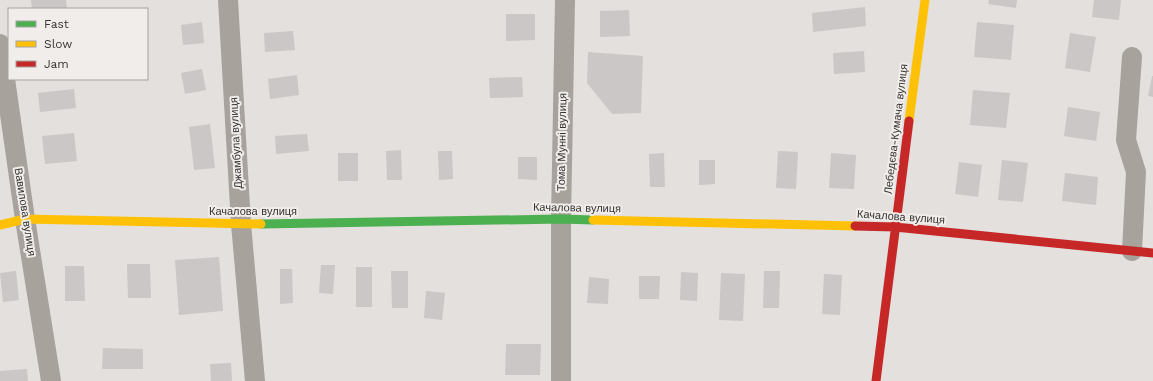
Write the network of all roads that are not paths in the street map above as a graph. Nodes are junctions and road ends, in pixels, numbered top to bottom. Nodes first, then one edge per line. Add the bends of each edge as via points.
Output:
1 (228, 0) edge
2 (565, 0) edge
3 (925, 0) edge
4 (0, 44) edge
5 (1132, 57) dead end
6 (25, 219) junction
7 (561, 219) junction
8 (241, 224) junction
9 (0, 226) edge
10 (895, 227) junction
11 (1132, 250) junction
12 (1153, 253) edge
13 (51, 381) edge
14 (255, 381) edge
15 (561, 381) edge
16 (876, 381) edge

1 - 8 street, Джамбула вулиця
2 - 7 street, Тома Мунні вулиця
3 - 10 street, Лебедєва-Кумача вулиця
4 - 6 street, Вавилова вулиця
5 - 11 street via 1126,140 1136,172
6 - 8 street, Качалова вулиця
6 - 9 street, Качалова вулиця
6 - 13 street, Вавилова вулиця
7 - 8 street, Качалова вулиця
7 - 10 street, Качалова вулиця
7 - 15 street, Тома Мунні вулиця
8 - 14 street, Джамбула вулиця
10 - 11 street, Качалова вулиця
10 - 16 street, Лебедєва-Кумача вулиця
11 - 12 street, Качалова вулиця

